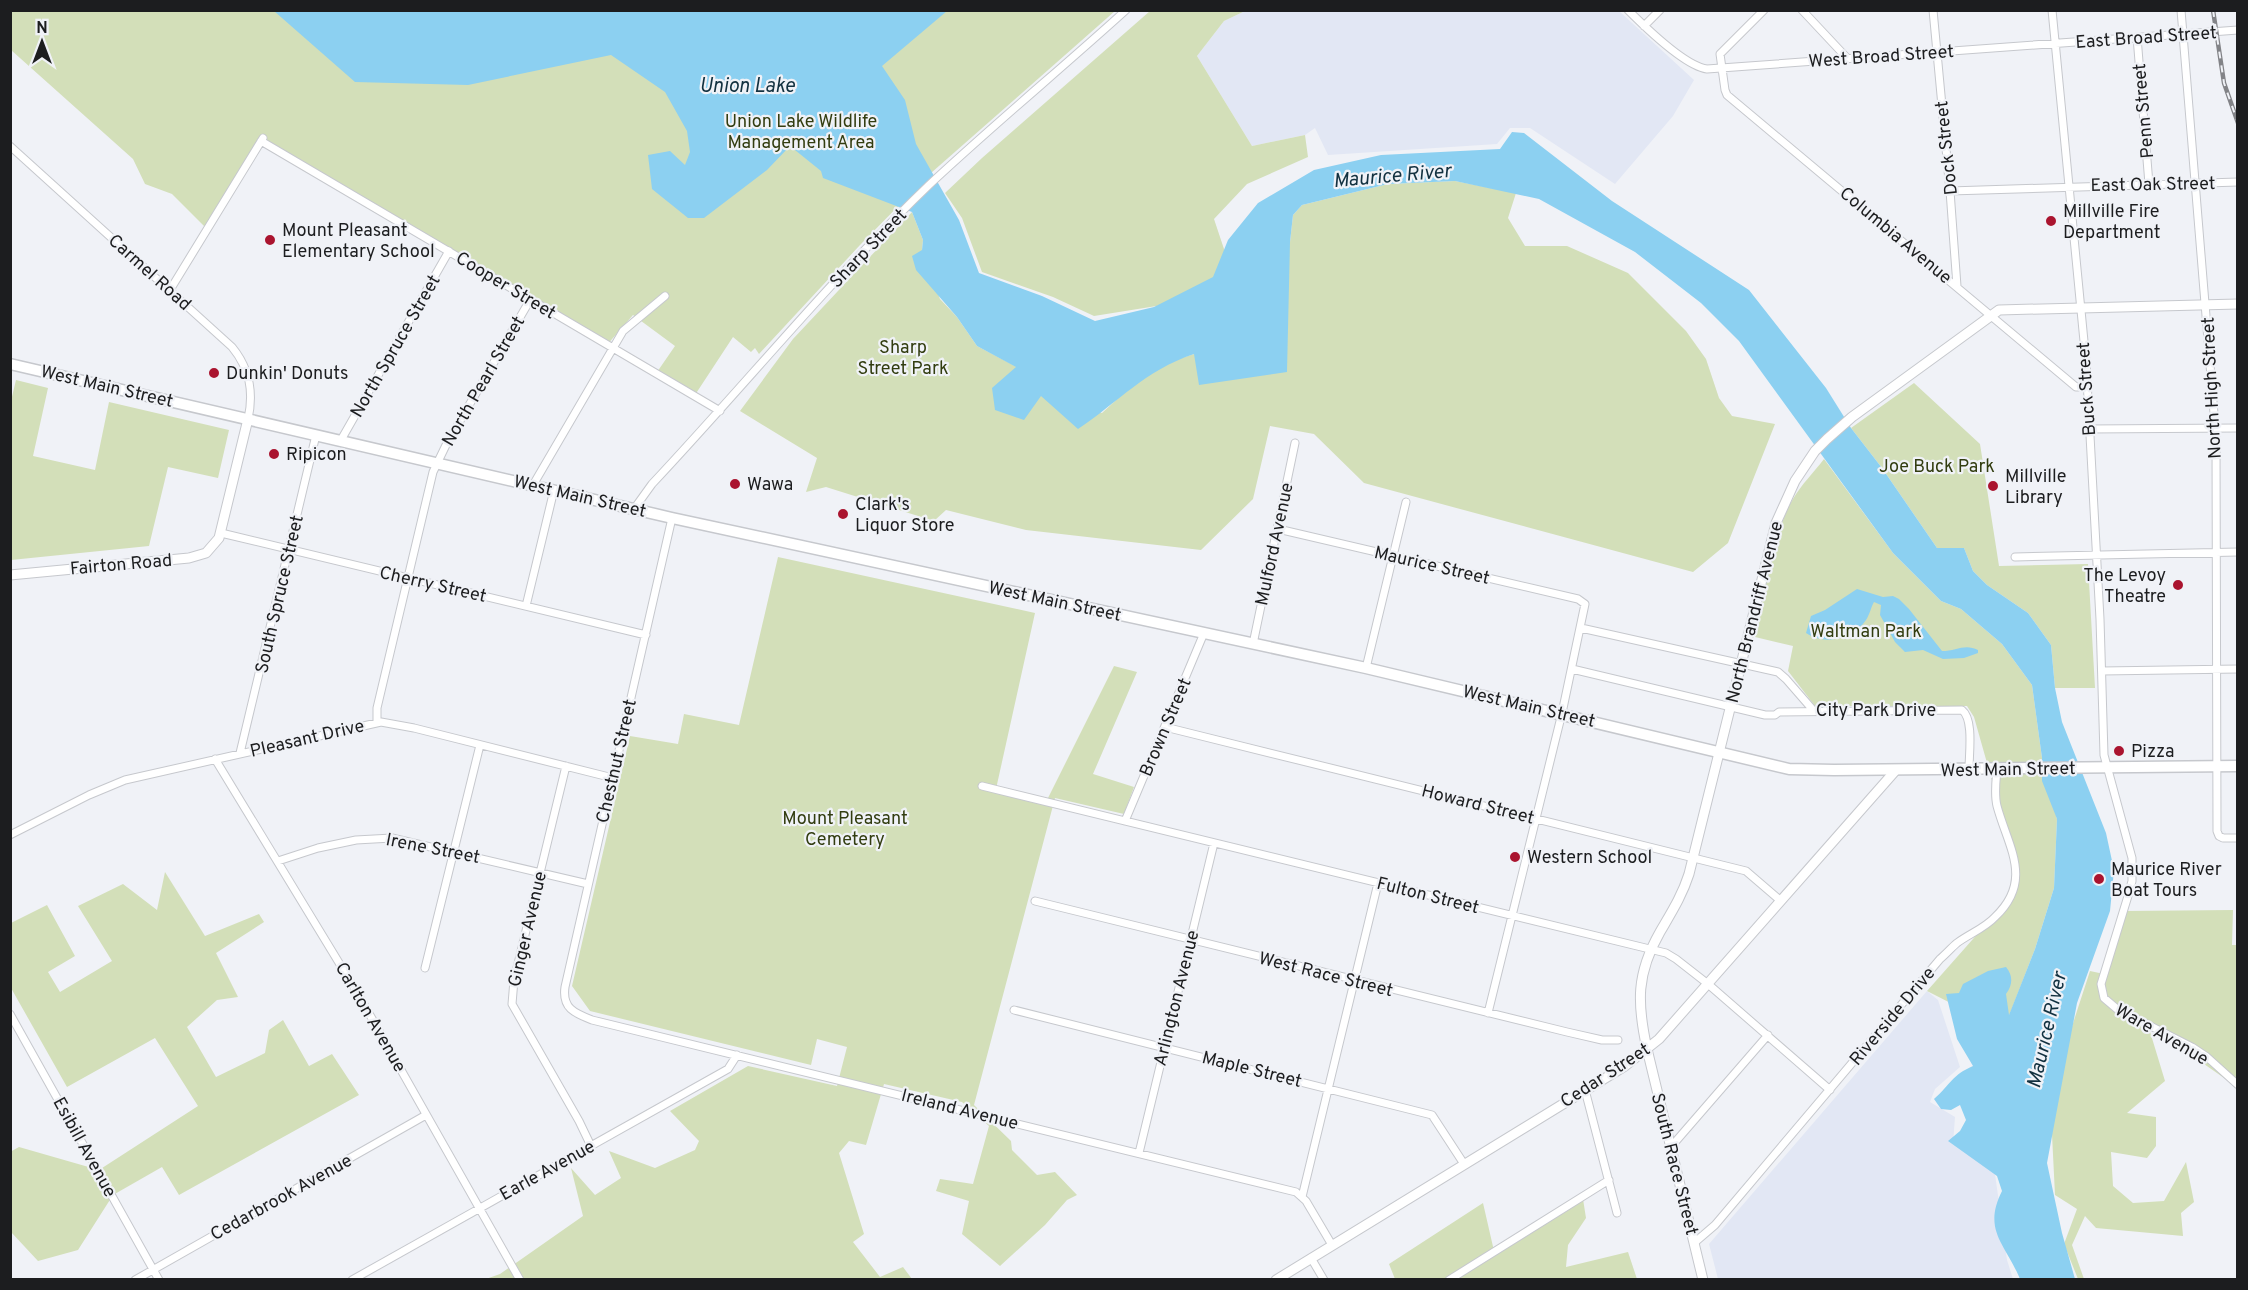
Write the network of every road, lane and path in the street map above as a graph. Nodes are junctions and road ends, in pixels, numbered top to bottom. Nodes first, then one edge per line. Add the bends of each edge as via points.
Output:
1 (1126, 10) edge
2 (1628, 10) edge
3 (1660, 10) edge
4 (1764, 10) edge
5 (1802, 10) edge
6 (1933, 10) edge
7 (2052, 10) edge
8 (2181, 10) edge
9 (1644, 26) junction
10 (2238, 30) edge
11 (2183, 34) junction
12 (2137, 37) junction
13 (2054, 44) junction
14 (1936, 52) junction
15 (1847, 58) junction
16 (1722, 68) junction
17 (10, 146) edge
18 (2238, 182) edge
19 (2196, 183) junction
20 (2149, 184) junction
21 (2068, 186) junction
22 (1950, 191) junction
23 (449, 251) junction
24 (1957, 286) junction
25 (170, 290) junction
26 (665, 297) dead end
27 (531, 300) junction
28 (2206, 304) junction
29 (2238, 304) edge
30 (2080, 308) junction
31 (1990, 315) junction
32 (613, 348) junction
33 (10, 364) edge
34 (2087, 387) junction
35 (720, 411) junction
36 (248, 419) junction
37 (2215, 428) junction
38 (2238, 428) edge
39 (2089, 429) junction
40 (316, 435) junction
41 (340, 441) junction
42 (1295, 443) dead end
43 (437, 463) junction
44 (533, 485) junction
45 (554, 490) junction
46 (1406, 502) dead end
47 (634, 509) junction
48 (672, 518) junction
49 (1278, 529) junction
50 (221, 533) junction
51 (289, 550) junction
52 (2238, 552) edge
53 (2216, 553) junction
54 (2095, 554) junction
55 (1393, 556) junction
56 (2015, 557) dead end
57 (10, 574) edge
58 (407, 579) junction
59 (526, 606) junction
60 (1581, 628) junction
61 (1204, 633) junction
62 (646, 634) junction
63 (1253, 644) junction
64 (1740, 664) junction
65 (1366, 668) junction
66 (1572, 669) junction
67 (2217, 669) junction
68 (2238, 669) edge
69 (2102, 671) junction
70 (1729, 707) junction
71 (1813, 710) junction
72 (1562, 713) junction
73 (377, 722) junction
74 (1166, 727) junction
75 (480, 745) junction
76 (240, 753) junction
77 (1718, 753) junction
78 (215, 759) junction
79 (566, 766) junction
80 (2238, 766) edge
81 (2217, 767) junction
82 (2107, 768) junction
83 (1969, 769) junction
84 (1997, 769) junction
85 (1896, 770) junction
86 (613, 778) junction
87 (982, 786) dead end
88 (1535, 818) junction
89 (1125, 821) junction
90 (10, 835) edge
91 (2238, 838) edge
92 (1214, 843) junction
93 (454, 851) junction
94 (1693, 858) junction
95 (278, 861) junction
96 (540, 872) junction
97 (1378, 883) junction
98 (588, 884) junction
99 (1035, 901) dead end
100 (1781, 901) junction
101 (1511, 916) junction
102 (1190, 941) junction
103 (1651, 950) junction
104 (425, 968) dead end
105 (1353, 980) junction
106 (1708, 984) junction
107 (566, 1004) joint
108 (1014, 1010) dead end
109 (1488, 1013) junction
110 (10, 1014) edge
111 (1768, 1035) junction
112 (1618, 1040) dead end
113 (1164, 1048) junction
114 (1647, 1049) junction
115 (737, 1055) junction
116 (2238, 1085) edge
117 (1327, 1088) junction
118 (1830, 1089) junction
119 (1585, 1090) junction
120 (426, 1115) junction
121 (591, 1146) junction
122 (1670, 1148) junction
123 (1139, 1153) junction
124 (1464, 1164) junction
125 (1609, 1180) junction
126 (1302, 1197) junction
127 (479, 1208) junction
128 (1617, 1213) dead end
129 (1694, 1243) junction
130 (1332, 1245) junction
131 (1311, 1258) junction
132 (153, 1270) junction
133 (135, 1280) edge
134 (159, 1280) edge
135 (352, 1280) edge
136 (520, 1280) edge
137 (1276, 1280) edge
138 (1324, 1280) edge
139 (1449, 1280) edge
140 (1703, 1280) edge

1 - 35 street, Sharp Street via 908,206 835,281
2 - 9 street
3 - 9 street
4 - 16 street via 1721,52
5 - 15 street
6 - 14 street, Dock Street
7 - 13 street, Buck Street
8 - 11 street, North High Street
9 - 16 street, West Broad Street via 1688,62 1700,68
10 - 11 street, East Broad Street
11 - 12 street, East Broad Street
11 - 19 street, North High Street
12 - 13 street, East Broad Street
12 - 20 street, Penn Street
13 - 14 street, West Broad Street
13 - 21 street, Buck Street
14 - 15 street, West Broad Street
14 - 22 street, Dock Street
15 - 16 street, West Broad Street
16 - 24 street, Columbia Avenue via 1725,92 1736,103
17 - 25 street, Carmel Road
18 - 19 street, East Oak Street
19 - 20 street, East Oak Street
19 - 28 street, North High Street
20 - 21 street, East Oak Street
21 - 22 street, East Oak Street
21 - 30 street, Buck Street
22 - 24 street, Dock Street
23 - 25 street, Cooper Street via 262,139
23 - 27 street, Cooper Street
23 - 41 street, North Spruce Street
24 - 31 street, Columbia Avenue
25 - 36 street, Carmel Road via 238,354 251,386
26 - 32 street via 625,329
27 - 32 street, Cooper Street
27 - 43 street, North Pearl Street
28 - 29 main road
28 - 30 main road
28 - 37 street, North High Street
30 - 31 main road via 2001,310
30 - 34 street, Buck Street
31 - 34 street, Columbia Avenue via 2076,387
31 - 64 main road, North Brandriff Avenue via 1852,417 1815,451 1795,481 1776,523
32 - 35 street, Cooper Street
32 - 44 street
33 - 36 highway, West Main Street
34 - 39 street, Buck Street
35 - 47 street, Sharp Street
36 - 40 highway, West Main Street
36 - 50 main road
37 - 38 street
37 - 39 street
37 - 53 street, North High Street
39 - 54 street, Buck Street
40 - 41 highway, West Main Street
40 - 51 street, South Spruce Street
41 - 43 highway, West Main Street
42 - 49 street, Mulford Avenue
43 - 44 highway, West Main Street
43 - 58 street, North Pearl Street
44 - 45 highway, West Main Street
45 - 47 highway, West Main Street
45 - 59 street
46 - 55 street
47 - 48 highway, West Main Street
48 - 61 highway, West Main Street
48 - 62 street, Chestnut Street
49 - 55 street, Maurice Street
49 - 63 street, Mulford Avenue
50 - 51 street, Cherry Street
50 - 57 main road, Fairton Road via 211,549 195,557
51 - 58 street, Cherry Street
51 - 76 street, South Spruce Street
52 - 53 street
53 - 54 street
53 - 67 street, North High Street
54 - 56 street
54 - 69 street, Buck Street
55 - 60 street, Maurice Street via 1578,599 1586,604
55 - 65 street
58 - 59 street, Cherry Street
58 - 73 street, North Pearl Street
59 - 62 street, Cherry Street
60 - 64 street
60 - 66 street
61 - 63 highway, West Main Street
61 - 74 street, Brown Street
62 - 86 street, Chestnut Street
63 - 65 highway, West Main Street
64 - 70 main road, North Brandriff Avenue
64 - 71 street via 1782,675
65 - 72 highway, West Main Street
66 - 70 street
66 - 72 street
67 - 68 street
67 - 69 street
67 - 81 street, North High Street
69 - 82 street, Buck Street via 2103,749
70 - 71 street, City Park Drive via 1765,715
70 - 77 main road, North Brandriff Avenue
71 - 83 street, City Park Drive via 1962,710 1969,725
72 - 77 highway, West Main Street
72 - 88 street
73 - 75 street, Pleasant Drive
73 - 76 street, Pleasant Drive
74 - 88 street, Howard Street
74 - 89 street, Brown Street
75 - 79 street, Pleasant Drive
75 - 93 street
76 - 78 street, Pleasant Drive
77 - 85 highway, West Main Street via 1799,770
77 - 94 main road, North Brandriff Avenue
78 - 90 street, Pleasant Drive via 113,784
78 - 95 street, Carlton Avenue
79 - 86 street, Pleasant Drive
79 - 96 street, Ginger Avenue
80 - 81 highway, West Main Street
81 - 82 highway, West Main Street
81 - 91 street, North High Street via 2217,831 2223,838
82 - 84 highway, West Main Street
82 - 116 street, Ware Avenue via 2132,858 2132,873 2102,984 2104,998 2117,1009 2192,1047
83 - 84 highway, West Main Street
83 - 85 highway, West Main Street
84 - 118 street, Riverside Drive via 1996,801 2017,873 2007,904 1995,918 1946,954
85 - 100 main road, Cedar Street
86 - 98 street, Chestnut Street
87 - 89 street, Fulton Street
88 - 94 street, Howard Street
88 - 101 street
89 - 92 street, Fulton Street
92 - 97 street, Fulton Street
92 - 102 street, Arlington Avenue
93 - 95 street, Irene Street via 392,838 364,838
93 - 96 street, Irene Street
93 - 104 street
94 - 100 street, Howard Street via 1746,872
94 - 103 main road, South Race Street via 1680,899
95 - 120 street, Carlton Avenue
96 - 98 street, Irene Street
96 - 121 street, Ginger Avenue via 514,980 512,1004
97 - 101 street, Fulton Street
97 - 105 street
98 - 107 street, Chestnut Street via 565,987
99 - 102 street, West Race Street
100 - 106 main road, Cedar Street
101 - 103 street, Fulton Street
101 - 109 street
102 - 105 street, West Race Street
102 - 113 street, Arlington Avenue
103 - 106 street, Fulton Street via 1672,956
103 - 114 main road, South Race Street via 1640,989 1640,1018
105 - 109 street, West Race Street
105 - 117 street
106 - 111 street, Fulton Street
106 - 114 main road, Cedar Street
107 - 115 street, Ireland Avenue via 574,1013 592,1020
108 - 113 street, Maple Street
109 - 112 street, West Race Street via 1602,1040
110 - 132 street, Esibill Avenue
111 - 118 street, Fulton Street
111 - 122 street
113 - 117 street, Maple Street
113 - 123 street, Arlington Avenue
114 - 119 main road, Cedar Street
114 - 122 main road, South Race Street
115 - 121 street, Earle Avenue via 728,1069
115 - 123 street, Ireland Avenue
117 - 124 street, Maple Street via 1432,1115
117 - 126 street
118 - 129 street, Riverside Drive via 1715,1225
119 - 124 main road, Cedar Street
119 - 125 street
120 - 127 street, Carlton Avenue
120 - 132 street, Cedarbrook Avenue
121 - 127 street, Earle Avenue
122 - 129 main road, South Race Street
123 - 126 street, Ireland Avenue via 1296,1191
124 - 130 main road, Cedar Street
125 - 128 street
125 - 139 street
126 - 130 street
127 - 135 street, Earle Avenue
127 - 136 street, Carlton Avenue
129 - 140 main road, South Race Street
130 - 131 main road, Cedar Street
131 - 137 main road, Cedar Street
131 - 138 street
132 - 133 street, Cedarbrook Avenue
132 - 134 street, Esibill Avenue

